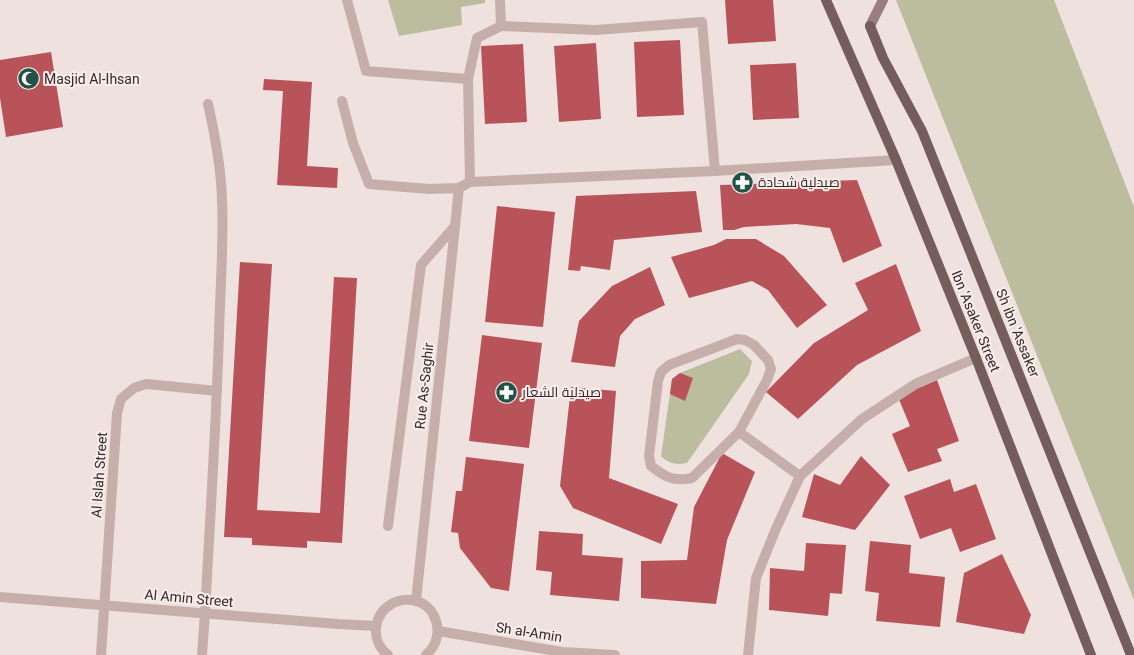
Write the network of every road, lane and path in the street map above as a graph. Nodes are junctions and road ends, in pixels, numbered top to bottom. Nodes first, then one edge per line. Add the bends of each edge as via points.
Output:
1 (347, 0) edge
2 (500, 0) edge
3 (826, 0) edge
4 (884, 0) edge
5 (501, 26) junction
6 (468, 79) junction
7 (342, 101) dead end
8 (208, 104) dead end
9 (896, 160) junction
10 (715, 171) junction
11 (470, 182) junction
12 (459, 188) junction
13 (455, 226) junction
14 (976, 358) junction
15 (217, 391) junction
16 (739, 432) junction
17 (800, 476) junction
18 (388, 526) dead end
19 (0, 597) edge
20 (416, 601) junction
21 (104, 605) junction
22 (205, 613) junction
23 (376, 626) junction
24 (438, 631) junction
25 (561, 654) edge
26 (101, 655) edge
27 (202, 655) edge
28 (388, 655) edge
29 (426, 655) edge
30 (615, 655) edge
31 (748, 655) edge
32 (1091, 655) edge
33 (1131, 655) edge

1 - 6 street via 366,71
2 - 5 street
3 - 9 main road, Ibn 'Asaker Street
4 - 33 main road, Sh ibn 'Assaker via 870,26 883,58 922,131
5 - 6 street via 477,38
5 - 10 street via 596,30 702,22
6 - 11 street
7 - 12 street via 352,143 370,184 429,189
8 - 15 street via 220,167 222,198
9 - 10 street
9 - 14 main road, Ibn 'Asaker Street
10 - 11 street
11 - 12 street
12 - 13 street, Rue As-Saghir
13 - 18 street via 421,264
13 - 20 street, Rue As-Saghir
14 - 17 street via 917,383 862,419
14 - 32 main road, Ibn 'Asaker Street
15 - 21 street, Al Islah Street via 146,384 134,388 121,399 117,413
15 - 22 street
16 - 16 street via 692,478 674,479 651,466 649,456 661,372 669,365 737,339 754,344 768,360 771,369
16 - 17 street
17 - 31 street via 756,578
19 - 21 street, Al Amin Street
20 - 23 street via 403,599 394,602 385,608
20 - 24 street via 431,611 437,620
21 - 22 street, Al Amin Street
21 - 26 street, Al Islah Street
22 - 23 street, Al Amin Street
22 - 27 street
23 - 28 street via 379,643
24 - 25 street, Sh al-Amin
24 - 29 street via 432,649
25 - 30 street, Sh al-Amin

